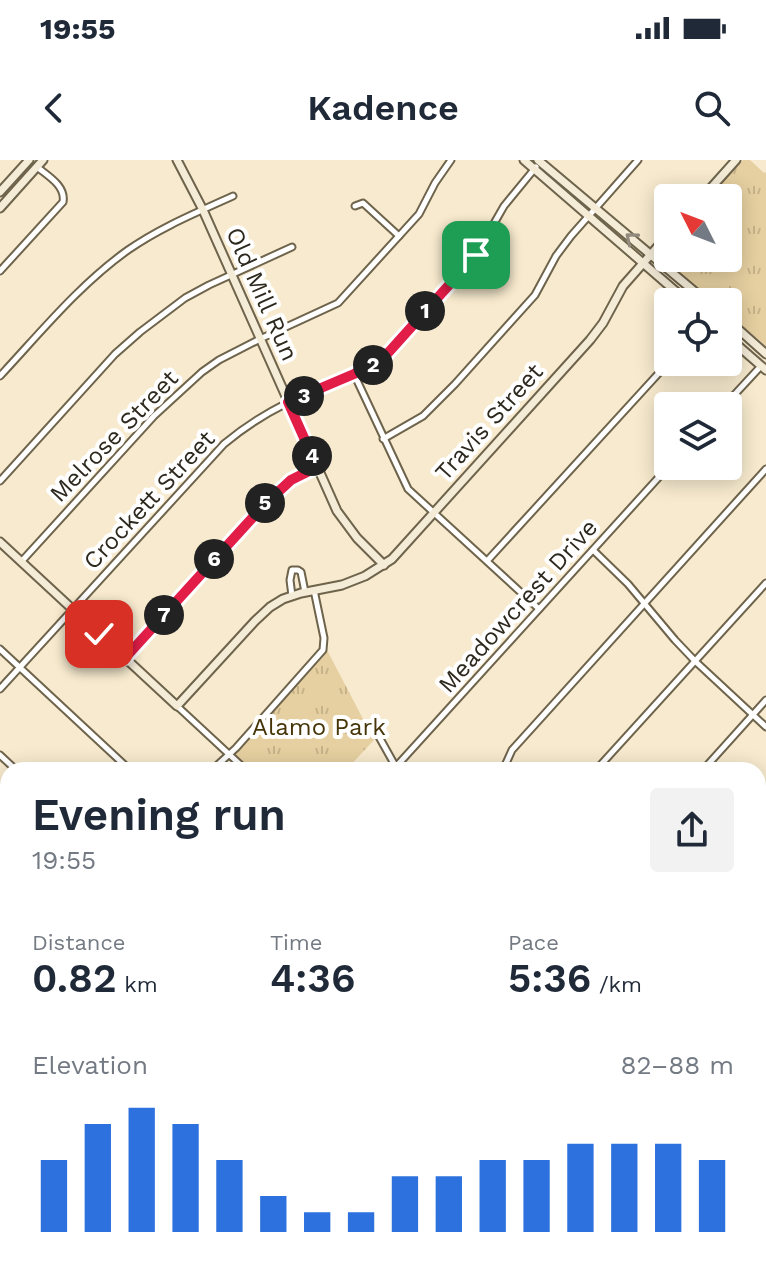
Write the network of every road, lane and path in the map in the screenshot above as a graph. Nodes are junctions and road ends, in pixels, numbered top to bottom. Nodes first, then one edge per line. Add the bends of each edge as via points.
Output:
1 (29, 160) edge
2 (43, 160) edge
3 (177, 160) edge
4 (451, 160) edge
5 (524, 160) edge
6 (638, 160) edge
7 (736, 160) edge
8 (540, 161) edge
9 (37, 167) junction
10 (534, 169) junction
11 (715, 184) edge
12 (0, 192) edge
13 (233, 196) dead end
14 (355, 206) dead end
15 (595, 207) junction
16 (0, 208) edge
17 (203, 210) junction
18 (588, 215) junction
19 (399, 236) junction
20 (292, 247) dead end
21 (654, 250) edge
22 (650, 254) junction
23 (642, 262) junction
24 (0, 271) edge
25 (232, 274) junction
26 (672, 288) edge
27 (690, 288) edge
28 (742, 333) edge
29 (260, 339) junction
30 (742, 348) edge
31 (766, 354) edge
32 (764, 366) edge
33 (354, 374) junction
34 (0, 376) edge
35 (656, 376) edge
36 (738, 392) edge
37 (288, 402) junction
38 (383, 439) junction
39 (317, 467) junction
40 (766, 469) edge
41 (656, 480) edge
42 (0, 481) edge
43 (434, 513) junction
44 (0, 542) edge
45 (593, 550) junction
46 (487, 561) junction
47 (21, 562) junction
48 (384, 565) junction
49 (766, 583) edge
50 (310, 591) junction
51 (292, 596) junction
52 (644, 603) junction
53 (539, 609) junction
54 (73, 610) junction
55 (0, 649) edge
56 (125, 658) junction
57 (695, 661) junction
58 (20, 668) junction
59 (0, 689) edge
60 (766, 700) edge
61 (177, 706) junction
62 (753, 715) junction
63 (766, 727) edge
64 (378, 735) dead end
65 (229, 754) junction
66 (121, 762) edge
67 (220, 762) edge
68 (238, 762) edge
69 (392, 762) edge
70 (401, 762) edge
71 (507, 762) edge
72 (603, 762) edge
73 (710, 762) edge

1 - 12 street
2 - 9 street
3 - 17 street, Old Mill Run
4 - 19 street, Melrose Street via 419,214
5 - 10 street
6 - 15 street
7 - 11 street
8 - 10 street, Crockett Street
8 - 15 street
9 - 16 street
9 - 24 street via 62,189 63,202
10 - 18 street
10 - 33 street, Crockett Street via 504,206 476,255 388,353
13 - 17 street
14 - 19 street via 363,203
15 - 18 street
22 -> 15 street
17 - 25 street, Old Mill Run
17 - 34 street via 115,260 78,291
18 - 23 street
18 - 38 street via 556,256 535,295 465,373 423,416
19 - 29 street, Melrose Street via 338,303
20 - 25 street
21 - 22 street, Travis Street
22 - 23 street, Travis Street
22 - 27 street
23 - 26 street
23 - 43 street, Travis Street via 590,340
25 - 29 street, Old Mill Run
25 - 42 street via 185,298 115,354
28 - 31 street
29 - 37 street, Old Mill Run
29 - 47 street, Melrose Street via 219,360 182,388
30 - 32 street
32 - 36 street
33 - 37 street, Crockett Street
33 - 38 street
35 - 46 street
37 - 39 street, Old Mill Run
37 - 54 street, Crockett Street via 224,444
38 - 43 street via 408,489
39 - 48 street, Old Mill Run via 337,511
39 - 56 street via 291,480 264,505
40 - 52 street
41 - 45 street, Meadowcrest Drive
43 - 46 street
43 - 48 street, Travis Street
44 - 47 street
45 - 52 street
45 - 53 street, Meadowcrest Drive
46 - 53 street
47 - 54 street
48 - 50 street, Travis Street via 342,585
49 - 57 street
50 - 51 street, Travis Street
50 - 51 street via 301,572 292,570
50 - 65 street via 323,650
51 - 61 street, Travis Street via 255,621
52 - 57 street
52 - 71 street
53 - 70 street, Meadowcrest Drive
54 - 56 street
54 - 58 street, Crockett Street
55 - 58 street
56 - 61 street
57 - 62 street
57 - 72 street
58 - 59 street, Crockett Street
58 - 66 street
60 - 62 street
61 - 65 street
62 - 63 street
62 - 73 street
64 - 69 street
65 - 67 street
65 - 68 street

